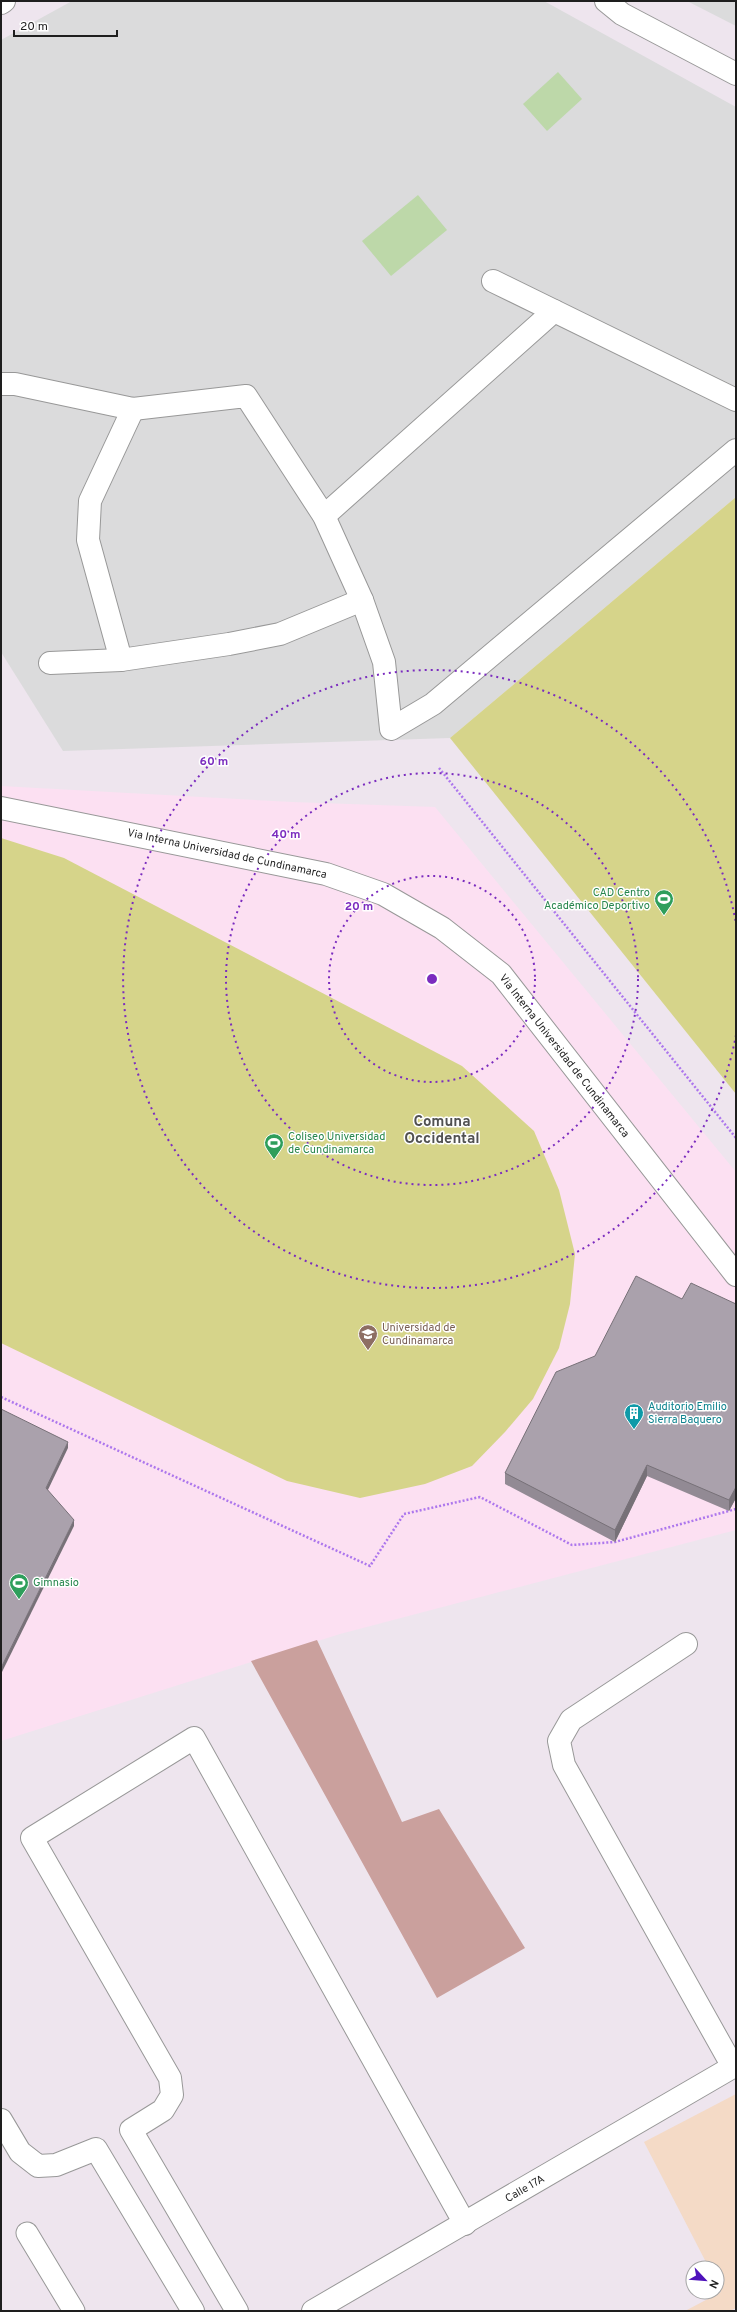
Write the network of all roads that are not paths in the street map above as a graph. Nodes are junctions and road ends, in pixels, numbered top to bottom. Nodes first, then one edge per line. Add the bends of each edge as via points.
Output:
1 (4, 1) edge
2 (606, 1) edge
3 (1, 2) edge
4 (736, 74) edge
5 (493, 281) dead end
6 (554, 310) junction
7 (1, 384) edge
8 (736, 400) edge
9 (133, 409) junction
10 (736, 450) edge
11 (324, 516) junction
12 (362, 600) junction
13 (121, 660) junction
14 (50, 663) dead end
15 (1, 808) edge
16 (736, 1275) edge
17 (686, 1644) dead end
18 (734, 2066) edge
19 (1, 2120) edge
20 (465, 2224) junction
21 (27, 2233) dead end
22 (74, 2311) edge
23 (193, 2311) edge
24 (237, 2311) edge
25 (313, 2311) edge

1 - 3 street
2 - 4 street via 622,14
5 - 6 street
6 - 8 street
6 - 11 street
7 - 9 street via 15,384
9 - 11 street via 246,396
9 - 13 street via 90,501 88,540
10 - 12 street via 433,704 391,729 384,662
11 - 12 street
12 - 13 street via 280,634
13 - 14 street
15 - 16 street, Via Interna Universidad de Cundinamarca via 326,874 383,894 442,928 501,974
17 - 18 street via 572,1720 559,1741 564,1765
18 - 20 street, Calle 17A
19 - 23 street via 20,2152 38,2166 56,2165 96,2150
20 - 24 street via 194,1738 32,1838 170,2078 172,2095 163,2110 130,2130
20 - 25 street, Calle 17A
21 - 22 lane

